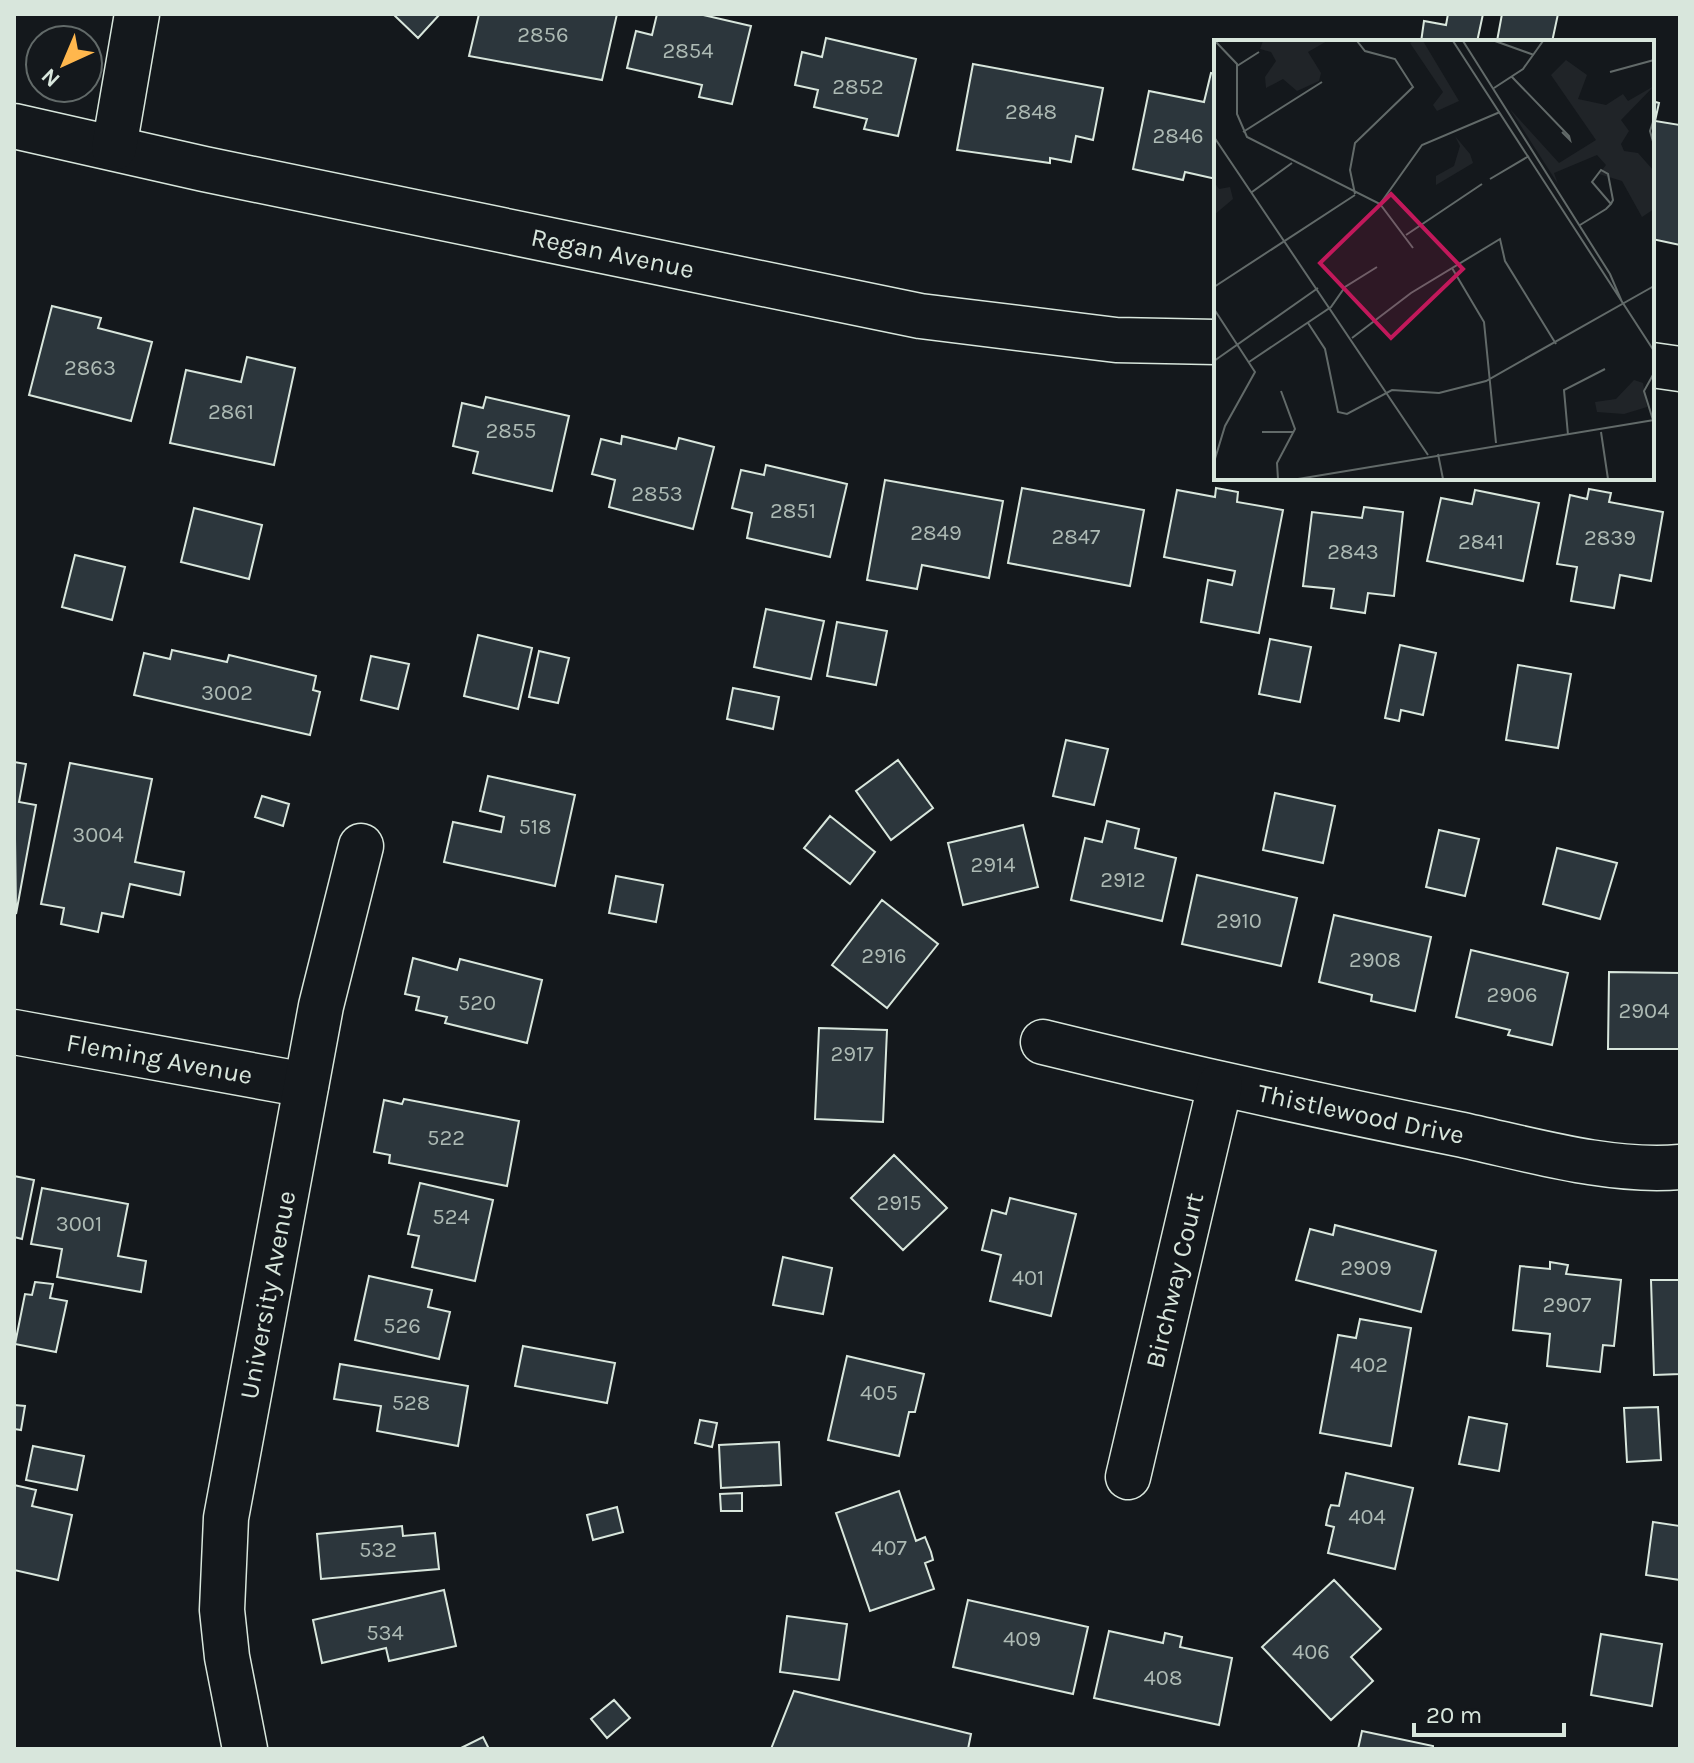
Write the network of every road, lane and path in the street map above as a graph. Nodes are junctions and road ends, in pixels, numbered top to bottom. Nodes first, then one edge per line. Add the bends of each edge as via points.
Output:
1 (137, 14) edge
2 (14, 126) edge
3 (114, 148) junction
4 (1214, 342) edge
5 (1654, 365) edge
6 (1680, 369) edge
7 (361, 846) dead end
8 (14, 1032) edge
9 (1043, 1042) dead end
10 (306, 1085) junction
11 (1220, 1085) junction
12 (1680, 1167) edge
13 (1128, 1477) dead end
14 (245, 1749) edge

1 - 3 street
2 - 3 street, Regan Avenue
3 - 4 street, Regan Avenue via 920,316 1116,340
5 - 6 street
7 - 10 street, University Avenue
8 - 10 street, Fleming Avenue
9 - 11 street, Thistlewood Drive
10 - 14 street, University Avenue via 222,1561 227,1657
11 - 12 street, Thistlewood Drive via 1574,1159
11 - 13 street, Birchway Court

